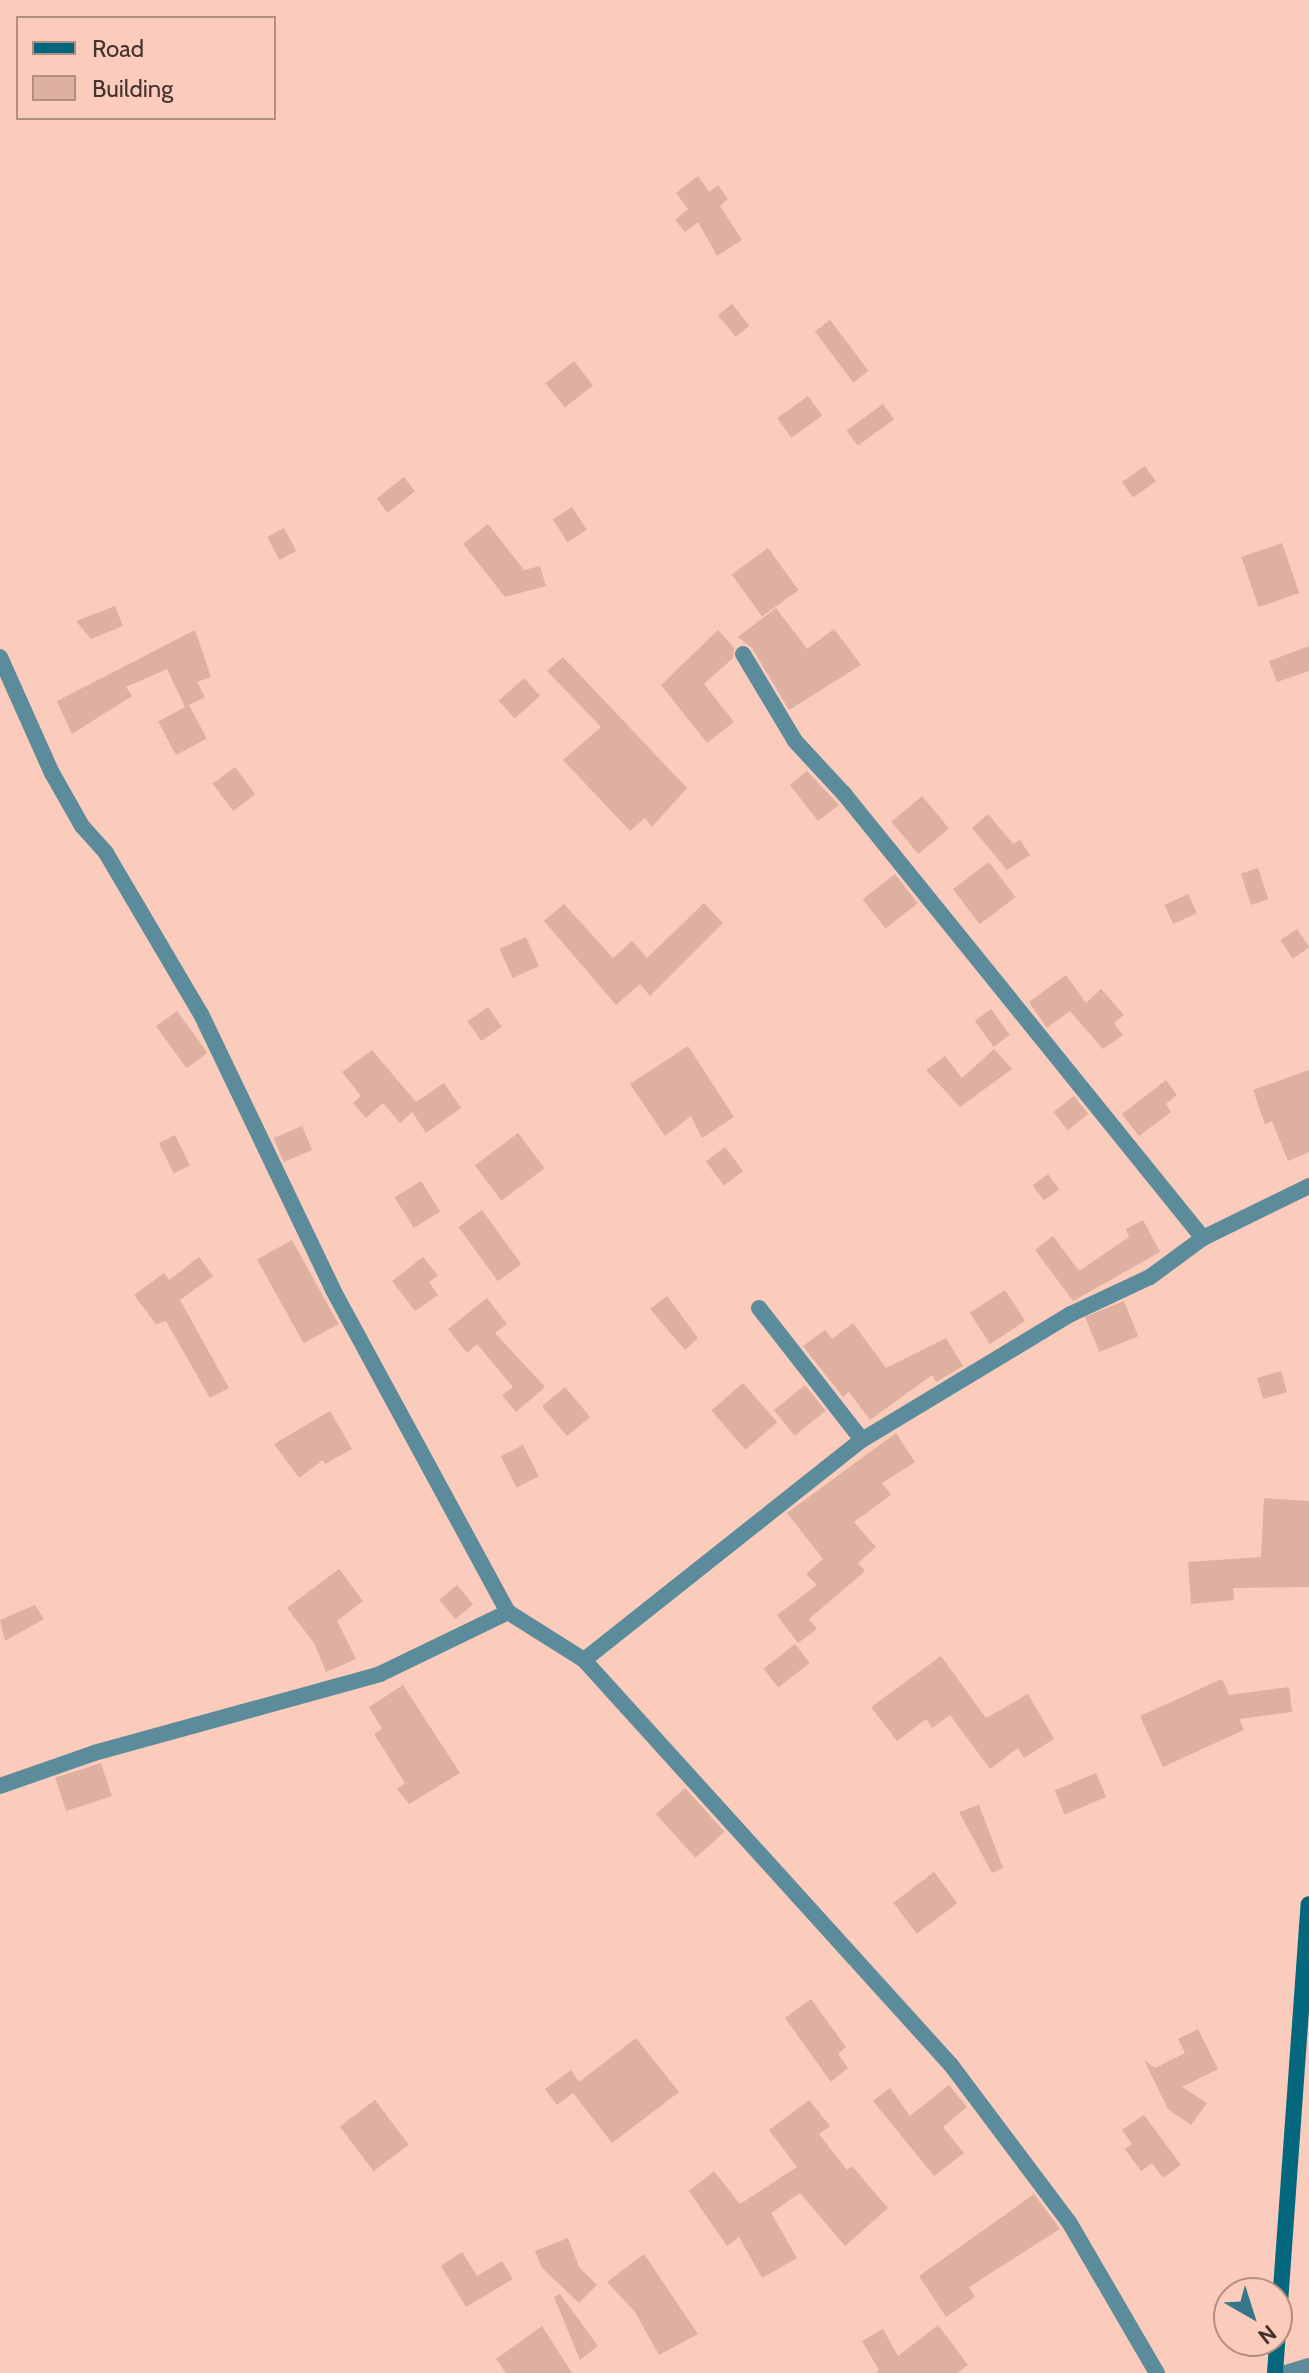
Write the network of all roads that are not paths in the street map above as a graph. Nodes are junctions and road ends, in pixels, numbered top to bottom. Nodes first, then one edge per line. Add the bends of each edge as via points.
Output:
1 (743, 654) dead end
2 (0, 657) edge
3 (1309, 1186) edge
4 (1203, 1238) junction
5 (759, 1308) dead end
6 (862, 1440) junction
7 (508, 1612) junction
8 (584, 1660) junction
9 (0, 1786) edge
10 (1309, 1904) edge
11 (1309, 2366) edge
12 (1157, 2373) edge
13 (1275, 2373) edge
14 (1286, 2373) edge

1 - 4 street via 795,741 845,795
2 - 7 street via 52,773 201,1014 333,1290
3 - 4 street
4 - 6 street via 1150,1277 1071,1314
5 - 6 street
6 - 8 street
7 - 8 street
7 - 9 street via 380,1674 94,1753
8 - 12 street via 951,2065 1069,2222
10 - 13 main road
11 - 14 street

